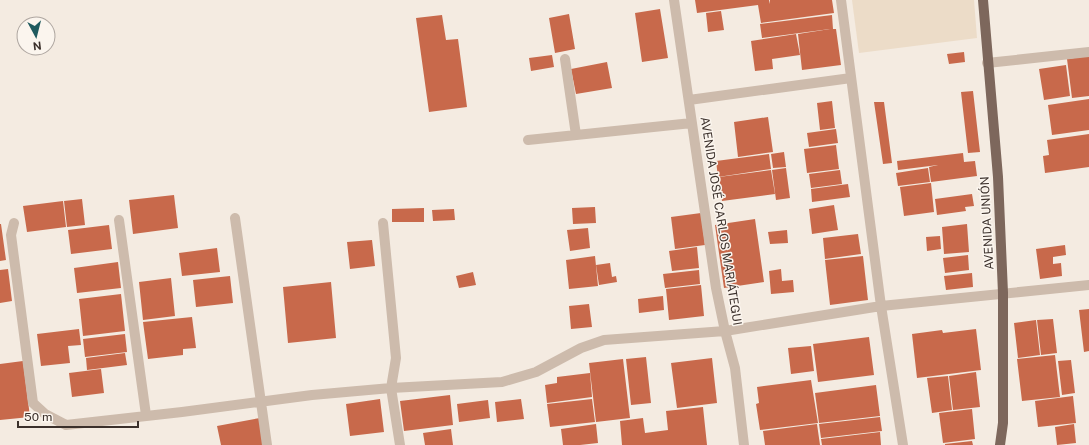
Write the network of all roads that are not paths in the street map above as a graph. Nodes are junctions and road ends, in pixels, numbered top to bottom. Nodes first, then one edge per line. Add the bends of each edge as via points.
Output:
1 (674, 0) edge
2 (841, 0) edge
3 (983, 0) edge
4 (1089, 52) edge
5 (565, 59) dead end
6 (987, 63) junction
7 (852, 78) junction
8 (689, 100) junction
9 (692, 123) junction
10 (576, 135) junction
11 (528, 140) dead end
12 (235, 218) dead end
13 (119, 220) dead end
14 (14, 223) dead end
15 (383, 223) dead end
16 (1089, 285) edge
17 (1003, 293) junction
18 (881, 306) junction
19 (725, 331) junction
20 (391, 388) junction
21 (262, 401) junction
22 (146, 415) junction
23 (267, 445) edge
24 (400, 445) edge
25 (744, 445) edge
26 (903, 445) edge
27 (1000, 445) edge

1 - 8 street, AVENIDA JOSÉ CARLOS MARIÁTEGUI
2 - 7 street
3 - 6 main road, AVENIDA UNIÓN
4 - 6 street
5 - 10 street
6 - 17 main road, AVENIDA UNIÓN via 998,177
7 - 8 street
7 - 18 street
8 - 9 street, AVENIDA JOSÉ CARLOS MARIÁTEGUI
9 - 10 street
9 - 19 street, AVENIDA JOSÉ CARLOS MARIÁTEGUI via 716,288
10 - 11 street
12 - 21 street
13 - 22 street
14 - 22 street via 11,235 33,403 45,414 66,425
15 - 20 street via 396,358
16 - 17 street
17 - 18 street
17 - 27 main road, AVENIDA UNIÓN
18 - 19 street
18 - 26 street
19 - 20 street via 604,340 581,348 536,372 502,382
19 - 25 street, AVENIDA JOSÉ CARLOS MARIÁTEGUI via 734,368
20 - 21 street
20 - 24 street
21 - 22 street
21 - 23 street

